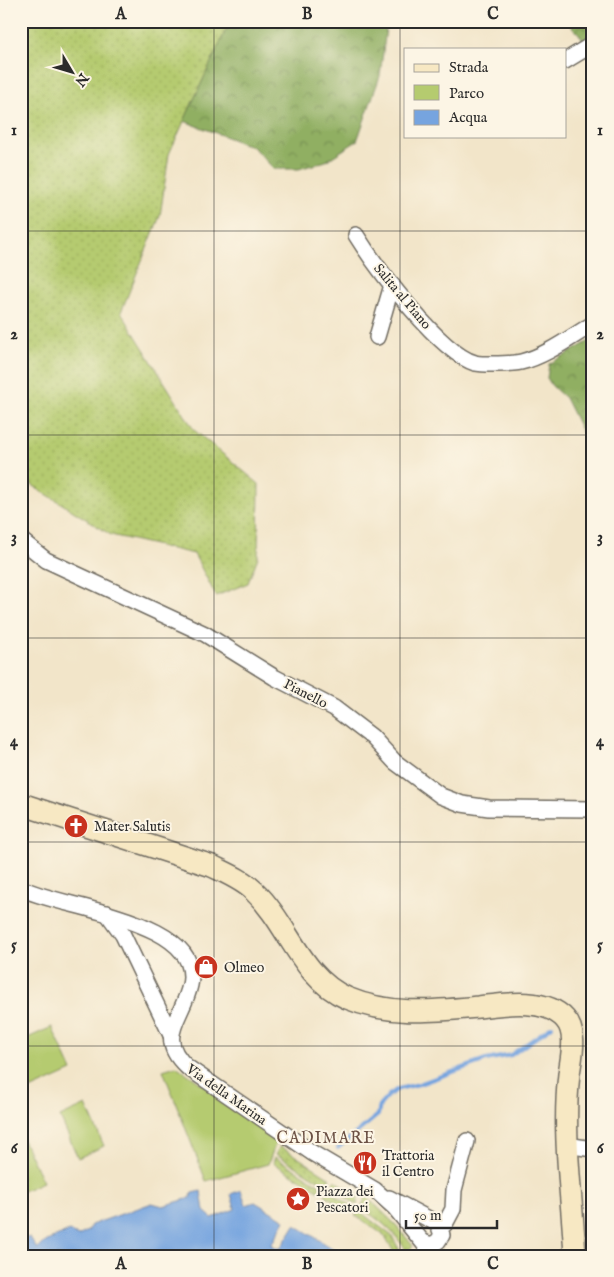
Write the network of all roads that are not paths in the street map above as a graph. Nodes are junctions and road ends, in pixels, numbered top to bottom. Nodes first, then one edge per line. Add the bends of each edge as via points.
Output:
1 (593, 44) edge
2 (566, 59) edge
3 (356, 236) dead end
4 (392, 285) junction
5 (593, 324) edge
6 (377, 337) dead end
7 (21, 540) edge
8 (21, 804) edge
9 (593, 809) edge
10 (24, 888) edge
11 (107, 913) junction
12 (171, 1035) junction
13 (467, 1140) dead end
14 (566, 1145) junction
15 (593, 1149) edge
16 (375, 1190) junction
17 (438, 1224) junction
18 (423, 1242) junction
19 (434, 1256) edge
20 (575, 1256) edge

1 - 2 street
3 - 4 street, Salita al Piano
4 - 5 street, Salita al Piano via 420,320 461,355 476,363 521,362
4 - 6 street
7 - 9 street, Pianello via 46,560 205,634 274,677 334,708 372,737 395,762 441,796 462,804 490,808
8 - 14 main road via 212,866 234,877 254,890 270,908 304,963 331,989 347,997 376,1007 398,1010 427,1012 512,1004 543,1007 556,1012 565,1020 572,1039 566,1098
10 - 11 street via 62,903
11 - 12 street, Via della Marina via 123,935
11 - 12 street via 159,928 178,945 189,962 191,980 187,1000 174,1022
12 - 16 street, Via della Marina via 174,1053 187,1067 314,1154
13 - 17 street via 454,1190 453,1210 445,1224
14 - 15 street
14 - 20 main road
16 - 17 street, Via della Marina
16 - 18 street, Via della Marina
17 - 18 street via 442,1235 438,1241 432,1244
18 - 19 street, Via della Marina

